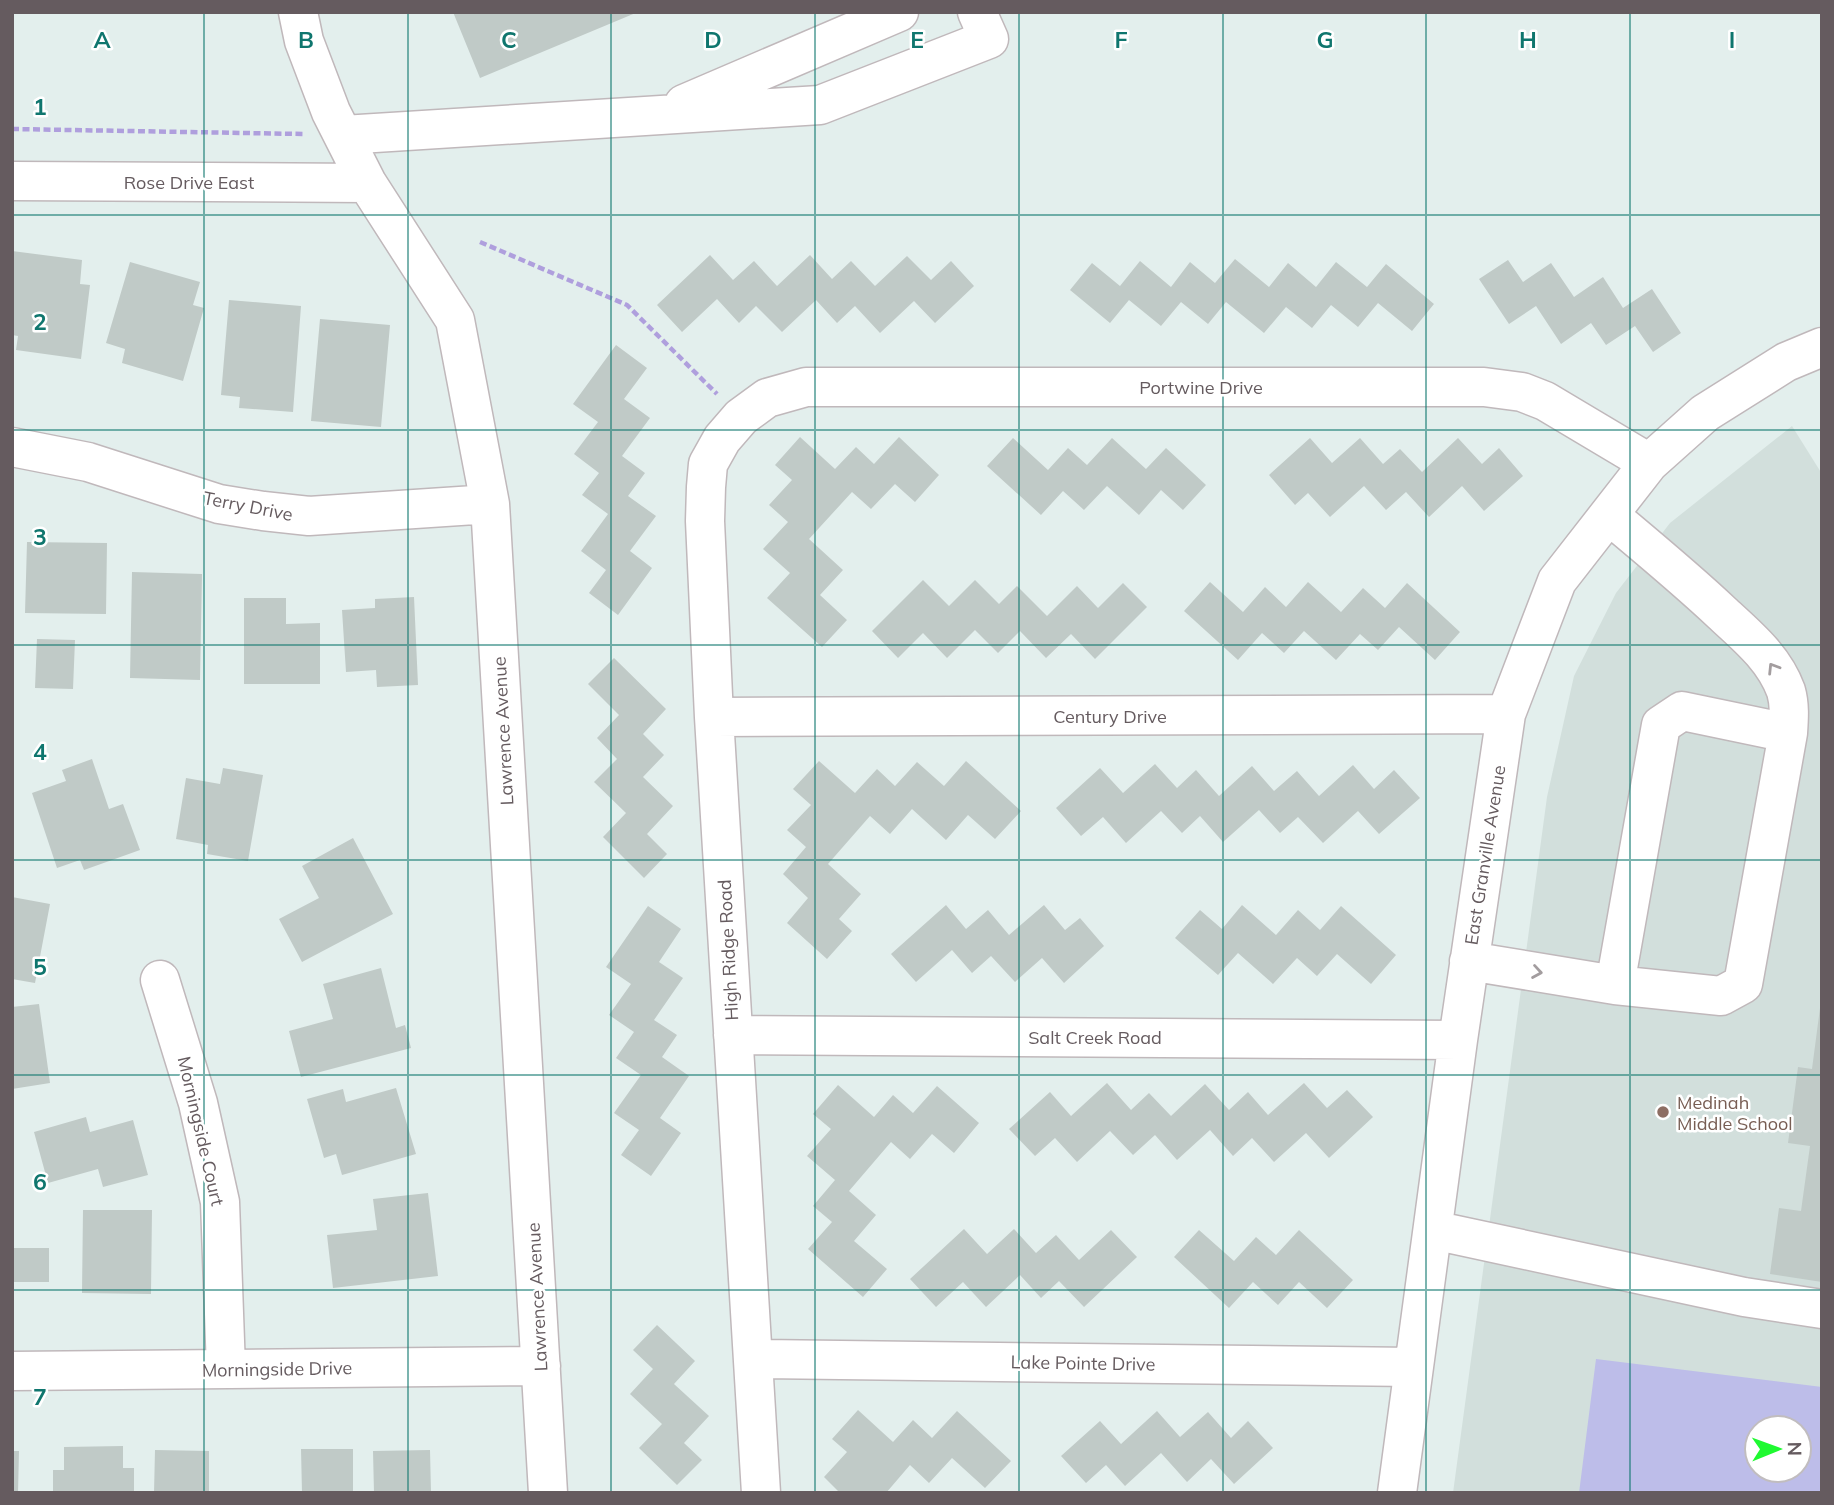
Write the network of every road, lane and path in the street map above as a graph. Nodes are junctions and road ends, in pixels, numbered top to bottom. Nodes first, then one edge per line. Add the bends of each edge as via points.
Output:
1 (298, 12) edge
2 (899, 12) edge
3 (977, 12) edge
4 (659, 115) junction
5 (12, 128) edge
6 (343, 135) junction
7 (12, 181) edge
8 (367, 183) junction
9 (480, 242) dead end
10 (1822, 347) edge
11 (741, 417) junction
12 (12, 447) edge
13 (1649, 463) junction
14 (489, 504) junction
15 (1609, 516) junction
16 (1506, 714) junction
17 (714, 717) junction
18 (1788, 733) junction
19 (1469, 961) junction
20 (160, 980) dead end
21 (1615, 985) junction
22 (733, 1035) junction
23 (1458, 1040) junction
24 (1433, 1230) junction
25 (1822, 1309) edge
26 (753, 1359) junction
27 (541, 1366) junction
28 (1413, 1367) junction
29 (226, 1369) junction
30 (12, 1371) edge
31 (548, 1493) edge
32 (761, 1493) edge
33 (1397, 1493) edge

1 - 6 street, Lawrence Avenue via 304,41
2 - 4 street
3 - 4 street via 989,38 820,105
4 - 6 street
5 - 6 path
6 - 8 street, Lawrence Avenue
7 - 8 street, Rose Drive East
8 - 14 street, Lawrence Avenue via 455,320
9 - 11 path via 627,305
10 - 13 street, East Granville Avenue via 1786,362 1705,413
11 - 13 street, Portwine Drive via 767,398 806,387 1484,387 1522,392 1545,401
11 - 17 street, High Ridge Road via 708,464 706,486
12 - 14 street, Terry Drive via 88,461 219,504 263,512 309,516
13 - 15 street, East Granville Avenue
14 - 27 street, Lawrence Avenue
15 - 16 street, East Granville Avenue via 1557,581
18 -> 15 street via 1786,691 1759,648
16 - 17 street, Century Drive
16 - 19 street, East Granville Avenue
17 - 22 street, High Ridge Road
18 - 21 street via 1743,985 1721,996
18 - 21 street via 1682,711 1661,725
19 -> 21 street
19 - 23 street, East Granville Avenue
20 - 29 street, Morningside Court via 198,1103 220,1202
22 - 23 street, Salt Creek Road
22 - 26 street, High Ridge Road
23 - 24 street, East Granville Avenue
24 - 25 street via 1744,1297
24 - 28 street, East Granville Avenue
26 - 28 street, Lake Pointe Drive
26 - 32 street, High Ridge Road
27 - 29 street, Morningside Drive
27 - 31 street, Lawrence Avenue
28 - 33 street, East Granville Avenue
29 - 30 street, Morningside Drive

